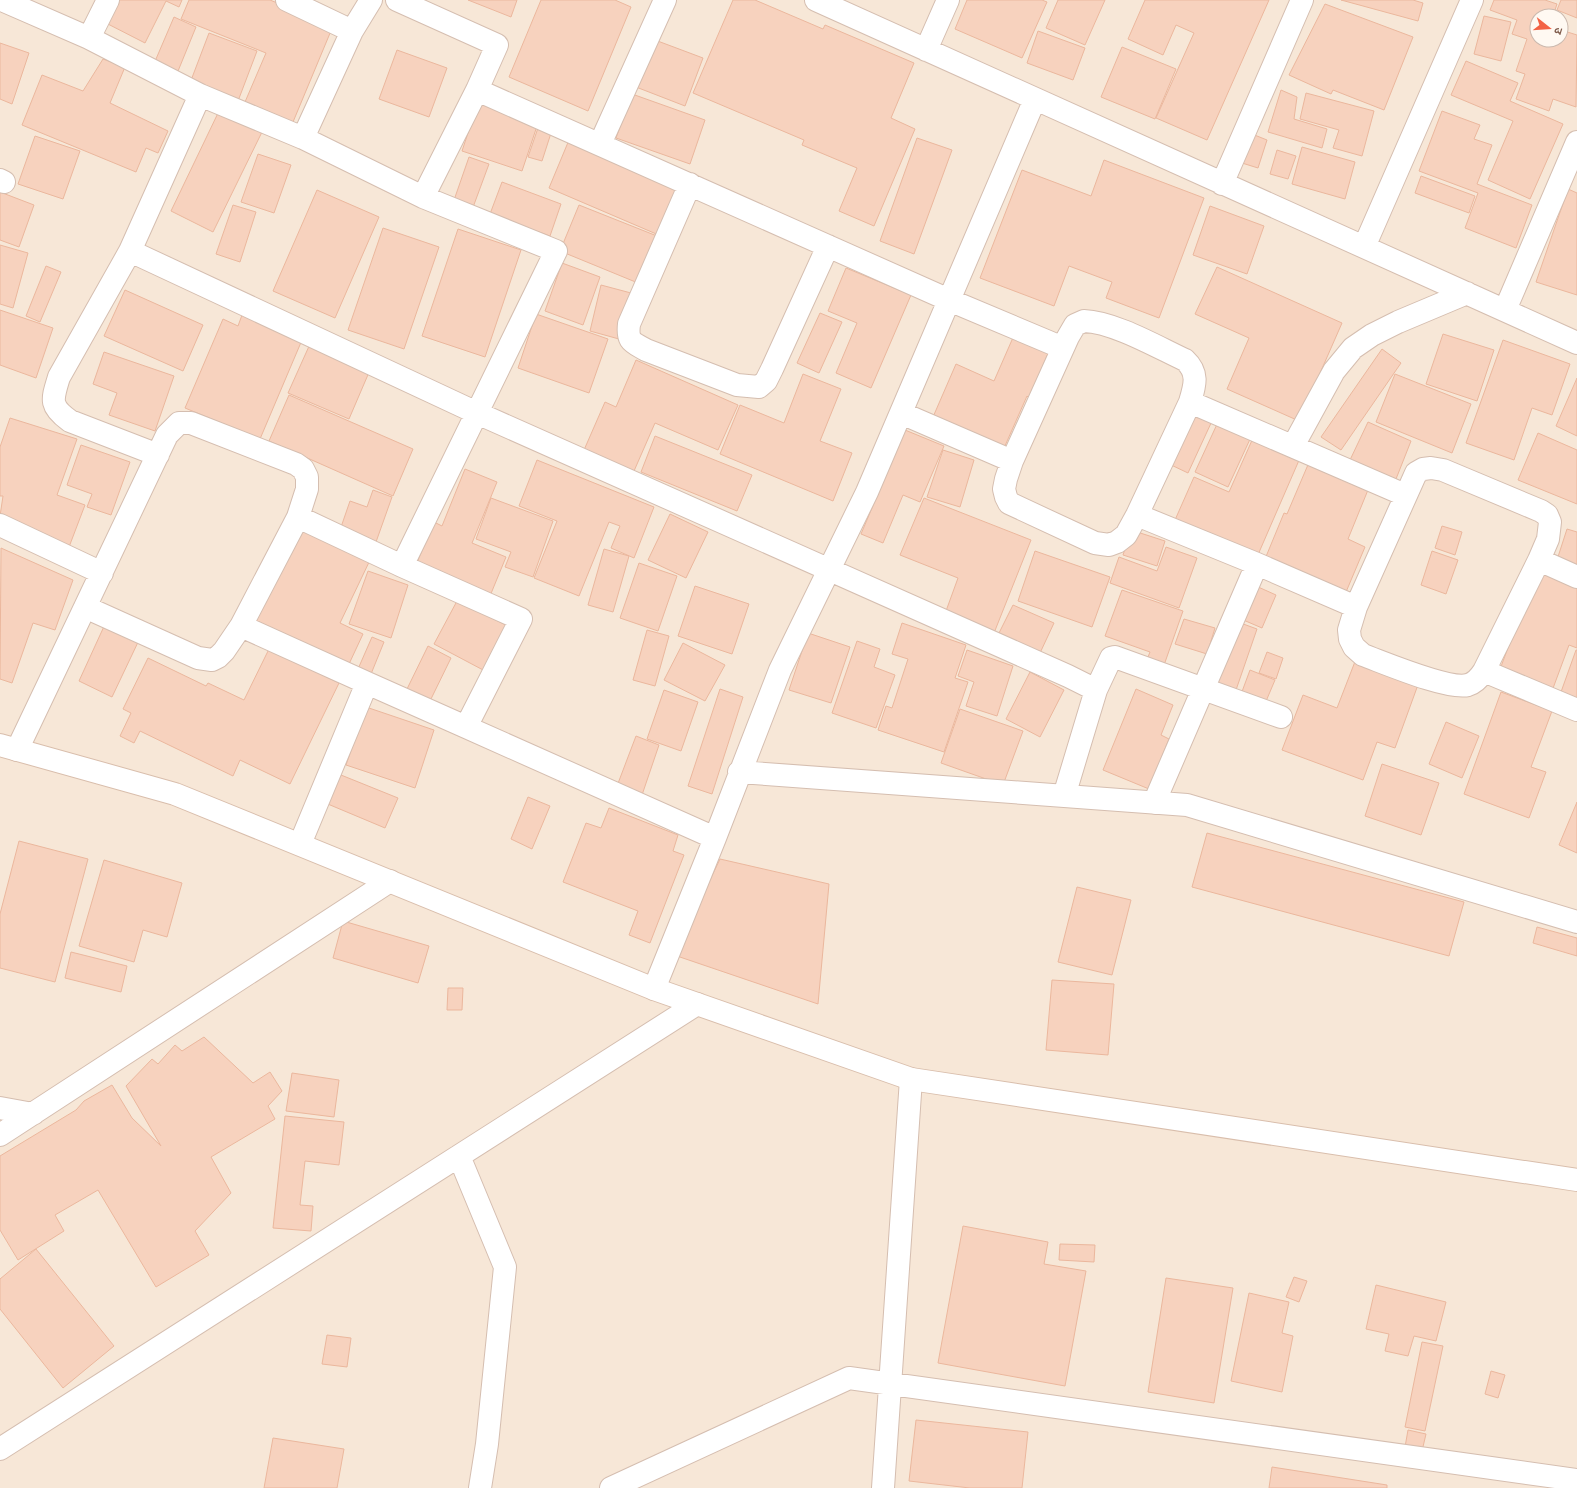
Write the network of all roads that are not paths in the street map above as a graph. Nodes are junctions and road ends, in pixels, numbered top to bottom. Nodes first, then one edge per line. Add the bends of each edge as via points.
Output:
1 (2, 0) edge
2 (108, 0) edge
3 (287, 0) edge
4 (371, 0) edge
5 (397, 0) edge
6 (665, 0) edge
7 (816, 0) edge
8 (948, 0) edge
9 (1302, 0) edge
10 (1472, 0) edge
11 (352, 31) junction
12 (89, 38) junction
13 (926, 50) junction
14 (476, 90) junction
15 (200, 95) junction
16 (1035, 99) junction
17 (303, 138) junction
18 (1577, 142) edge
19 (600, 144) junction
20 (690, 184) junction
21 (1222, 184) junction
22 (423, 197) junction
23 (828, 246) junction
24 (1364, 247) junction
25 (130, 251) junction
26 (1467, 293) junction
27 (949, 300) junction
28 (1505, 310) junction
29 (1577, 343) edge
30 (1063, 348) junction
31 (1190, 402) junction
32 (901, 413) junction
33 (476, 414) junction
34 (1293, 446) junction
35 (158, 455) junction
36 (1012, 461) junction
37 (1405, 495) junction
38 (1137, 516) junction
39 (298, 517) junction
40 (0, 525) edge
41 (1539, 560) junction
42 (1257, 564) junction
43 (402, 566) junction
44 (830, 570) junction
45 (102, 573) junction
46 (1577, 577) edge
47 (86, 607) junction
48 (1356, 607) junction
49 (241, 626) junction
50 (1484, 671) junction
51 (367, 683) junction
52 (1203, 689) junction
53 (1096, 690) junction
54 (1577, 710) edge
55 (1280, 717) dead end
56 (466, 726) junction
57 (9, 748) edge
58 (739, 772) junction
59 (1064, 796) junction
60 (1154, 803) junction
61 (715, 838) junction
62 (300, 844) junction
63 (390, 881) junction
64 (1577, 922) edge
65 (654, 989) junction
66 (697, 1004) junction
67 (911, 1078) junction
68 (0, 1108) edge
69 (33, 1114) junction
70 (0, 1135) edge
71 (459, 1156) junction
72 (1577, 1180) edge
73 (891, 1384) junction
74 (0, 1449) edge
75 (1577, 1480) edge
76 (480, 1488) edge
77 (611, 1488) edge
78 (883, 1488) edge

1 - 12 street
2 - 12 street
3 - 11 street
4 - 11 street
5 - 14 street via 497,44
6 - 19 street
7 - 13 street
8 - 13 street
9 - 21 street
10 - 24 street
11 - 17 street
12 - 15 street
13 - 16 street
14 - 19 street
14 - 22 street
15 - 17 street
15 - 25 street
16 - 21 street
16 - 27 street
17 - 22 street
18 - 28 street
19 - 20 street
20 - 23 street
20 - 23 street via 629,324 628,335 632,342 646,350 737,385 759,387 772,370
21 - 24 street
22 - 33 street via 556,251
23 - 27 street
24 - 26 street
25 - 33 street
25 - 35 street via 59,377 54,393 54,405 60,414 70,421
26 - 28 street
26 - 34 street via 1398,322 1352,348 1334,371
27 - 30 street
27 - 32 street
28 - 29 street
30 - 31 street via 1075,325 1084,321 1095,321 1109,326 1184,360 1191,366 1195,378
30 - 36 street
31 - 34 street
31 - 38 street
32 - 36 street
32 - 44 street
33 - 43 street
33 - 44 street
34 - 37 street
35 - 39 street via 168,435 179,423 185,422 296,464 306,477 307,489
35 - 45 street
36 - 38 street via 1004,489 1009,502 1095,543 1117,542 1126,535
37 - 41 street via 1416,474 1423,469 1431,468 1443,470 1541,511 1547,515 1550,529
37 - 48 street
38 - 42 street
39 - 43 street
39 - 49 street
40 - 45 street
41 - 46 street
41 - 50 street
42 - 48 street
42 - 52 street
43 - 56 street via 521,619
44 - 53 street
44 - 58 street via 780,670
45 - 47 street
47 - 49 street via 207,660 218,657
47 - 57 street
48 - 50 street via 1349,630 1350,638 1354,647 1363,655 1450,685 1467,685 1477,680
49 - 51 street
50 - 54 street
51 - 56 street
51 - 62 street
52 - 53 street via 1115,657 1108,661
52 - 55 street
52 - 60 street
53 - 59 street
56 - 61 street
57 - 62 street via 175,794
58 - 59 street
58 - 61 street
59 - 60 street
60 - 64 street via 1187,805
61 - 65 street
62 - 63 street
63 - 65 street
63 - 69 street
65 - 66 street
66 - 67 street
66 - 71 street
67 - 72 street
67 - 73 street
68 - 69 street
69 - 70 street
71 - 74 street
71 - 76 street via 505,1267 487,1444
73 - 75 street
73 - 77 street via 849,1378
73 - 78 street

